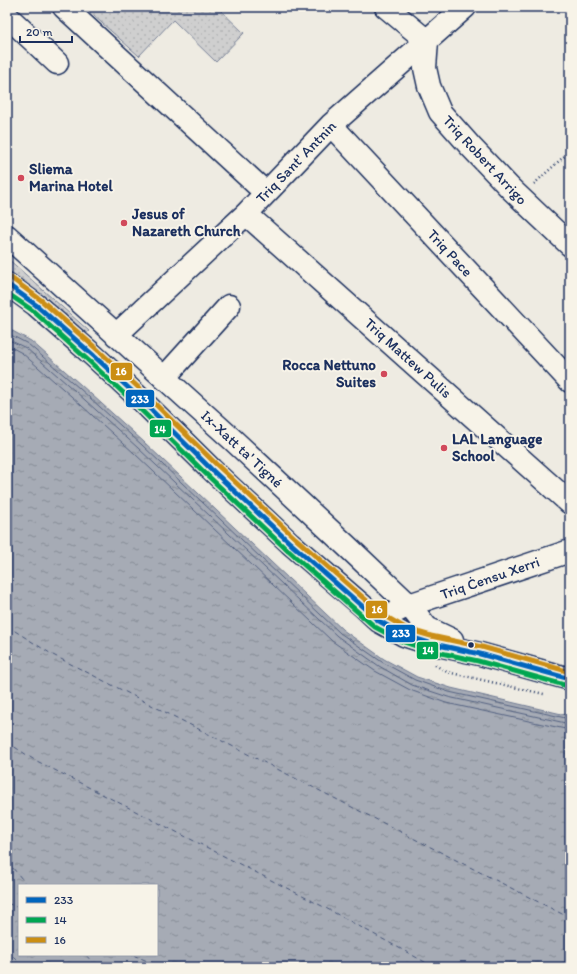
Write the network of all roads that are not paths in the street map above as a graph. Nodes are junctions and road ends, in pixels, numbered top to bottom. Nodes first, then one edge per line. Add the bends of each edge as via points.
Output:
1 (64, 7) edge
2 (386, 7) edge
3 (465, 7) edge
4 (7, 16) edge
5 (427, 41) junction
6 (57, 62) dead end
7 (331, 126) junction
8 (266, 193) junction
9 (246, 214) junction
10 (7, 236) edge
11 (570, 245) edge
12 (7, 284) edge
13 (229, 306) dead end
14 (116, 335) junction
15 (164, 378) junction
16 (570, 381) edge
17 (570, 503) edge
18 (570, 551) edge
19 (410, 605) junction
20 (379, 621) junction
21 (480, 654) junction
22 (570, 679) edge

1 - 8 street
2 - 5 street
3 - 5 street, Triq Sant' Antnin
4 - 6 street
5 - 7 street, Triq Sant' Antnin
5 - 11 street, Triq Robert Arrigo via 425,68 429,86 440,112 471,147
7 - 8 street, Triq Sant' Antnin
7 - 16 street, Triq Pace
8 - 9 street, Triq Sant' Antnin
9 - 14 street, Triq Sant' Antnin
9 - 17 street, Triq Mattew Pulis
10 - 14 street, Ix-Xatt ta' Tigné
12 - 20 street, Ix-Xatt ta' Tigné via 36,305 94,356 290,543
13 - 15 street
14 - 15 street, Ix-Xatt ta' Tigné
15 - 19 street, Ix-Xatt ta' Tigné
18 - 19 street, Triq Ċensu Xerri
19 - 20 street, Triq Ċensu Xerri
19 - 21 street, Ix-Xatt ta' Tigné via 427,628
20 - 21 street, Ix-Xatt ta' Tigné via 404,635
21 - 22 street, Ix-Xatt ta' Tigné

